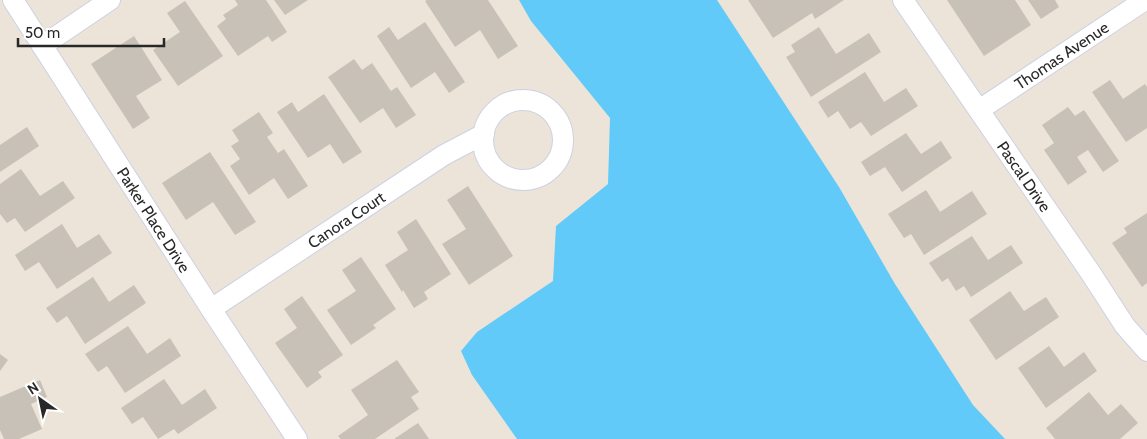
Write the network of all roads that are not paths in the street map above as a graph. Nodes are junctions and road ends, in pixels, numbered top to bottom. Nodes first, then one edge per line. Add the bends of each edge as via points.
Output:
1 (13, 0) edge
2 (110, 0) edge
3 (903, 0) edge
4 (1145, 0) edge
5 (42, 46) junction
6 (979, 110) junction
7 (484, 134) dead end
8 (211, 309) junction
9 (1147, 351) edge
10 (297, 439) edge

1 - 5 street, Parker Place Drive
2 - 5 street
3 - 6 street, Pascal Drive
4 - 6 street, Thomas Avenue
5 - 8 street, Parker Place Drive
6 - 9 street, Pascal Drive via 1126,326
7 - 8 street, Canora Court via 444,155
8 - 10 street, Parker Place Drive

